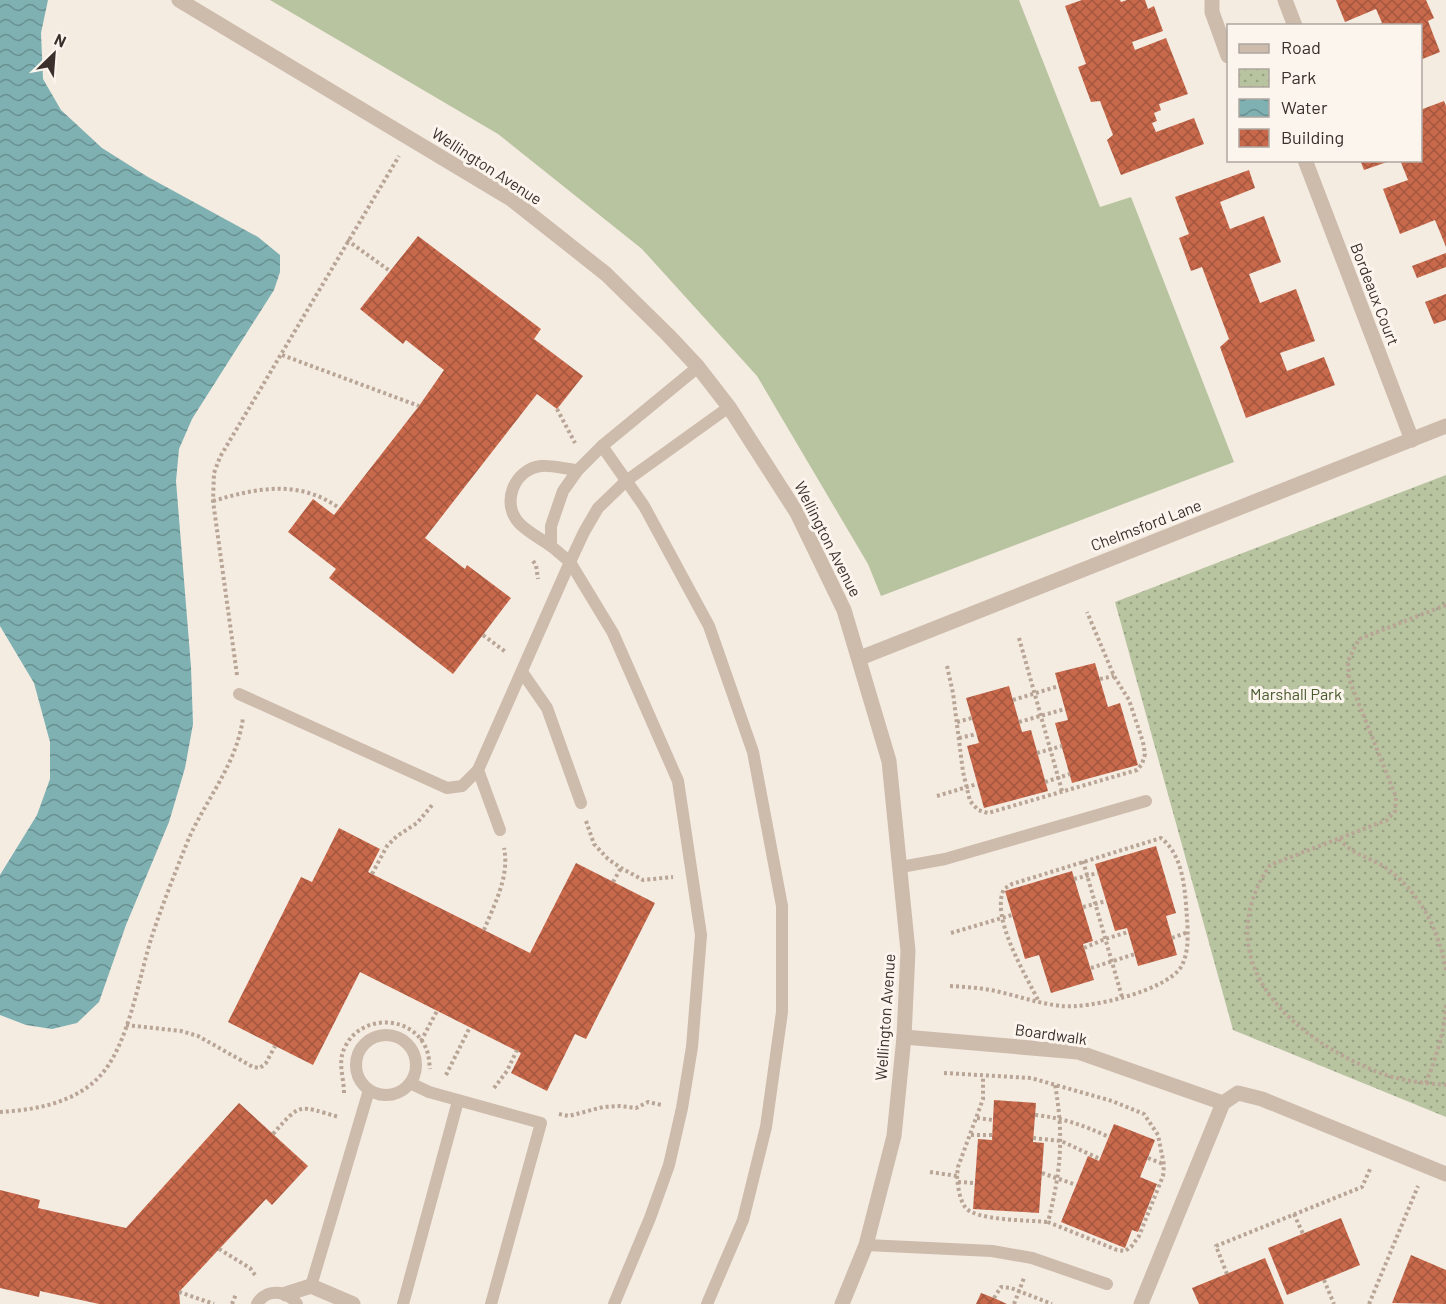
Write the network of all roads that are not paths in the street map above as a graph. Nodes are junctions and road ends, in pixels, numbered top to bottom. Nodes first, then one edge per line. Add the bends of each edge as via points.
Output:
1 (179, 0) edge
2 (1212, 0) edge
3 (1286, 0) edge
4 (1294, 24) edge
5 (1227, 53) edge
6 (1306, 162) edge
7 (698, 367) junction
8 (729, 407) junction
9 (1446, 426) edge
10 (1412, 440) junction
11 (602, 446) junction
12 (578, 470) junction
13 (626, 481) junction
14 (551, 546) junction
15 (570, 562) junction
16 (860, 658) junction
17 (522, 672) junction
18 (239, 694) road end
19 (478, 770) junction
20 (1146, 801) dead end
21 (581, 803) road end
22 (500, 830) road end
23 (901, 867) junction
24 (904, 1037) junction
25 (410, 1083) junction
26 (369, 1090) junction
27 (458, 1101) junction
28 (1223, 1103) junction
29 (1446, 1174) edge
30 (866, 1245) junction
31 (1107, 1284) dead end
32 (311, 1286) junction
33 (292, 1299) edge
34 (257, 1304) edge
35 (353, 1304) edge
36 (403, 1304) edge
37 (491, 1304) edge
38 (614, 1304) edge
39 (707, 1304) edge
40 (842, 1304) edge
41 (1141, 1304) edge

1 - 7 street, Wellington Avenue via 512,199 606,274
2 - 5 street via 1212,12
3 - 4 street
6 - 10 street, Bordeaux Court
7 - 8 street, Wellington Avenue
7 - 11 lane
8 - 13 lane
8 - 16 street, Wellington Avenue via 797,513 844,610
9 - 10 street, Chelmsford Lane
10 - 16 street, Chelmsford Lane
11 - 12 lane
11 - 13 lane
12 - 14 lane via 563,490 551,526
12 - 14 lane via 531,468 514,484 510,505 513,514 519,523
13 - 15 lane via 598,508
13 - 39 lane via 644,506 709,626 753,753 782,906 782,1012 766,1127 743,1220
14 - 15 lane
15 - 17 lane
15 - 38 lane via 613,633 678,781 701,935 692,1047 669,1165
16 - 23 street, Wellington Avenue via 889,761
17 - 19 lane
17 - 21 lane via 547,708
18 - 19 lane via 447,788 462,786
19 - 22 lane
20 - 23 lane
23 - 24 street, Wellington Avenue via 908,951
24 - 28 street, Boardwalk via 1078,1052
24 - 30 street, Wellington Avenue via 894,1136
25 - 26 lane via 395,1094
25 - 26 lane via 416,1064 409,1045 392,1035 382,1035 364,1045 359,1053 358,1073
25 - 27 lane
26 - 32 lane
27 - 36 lane
27 - 37 lane via 541,1123
28 - 29 street via 1238,1093 1262,1099
28 - 41 street
30 - 31 lane via 963,1249 1032,1258
30 - 40 street, Wellington Avenue
32 - 33 street
32 - 35 street
33 - 34 lane via 276,1292 267,1294

